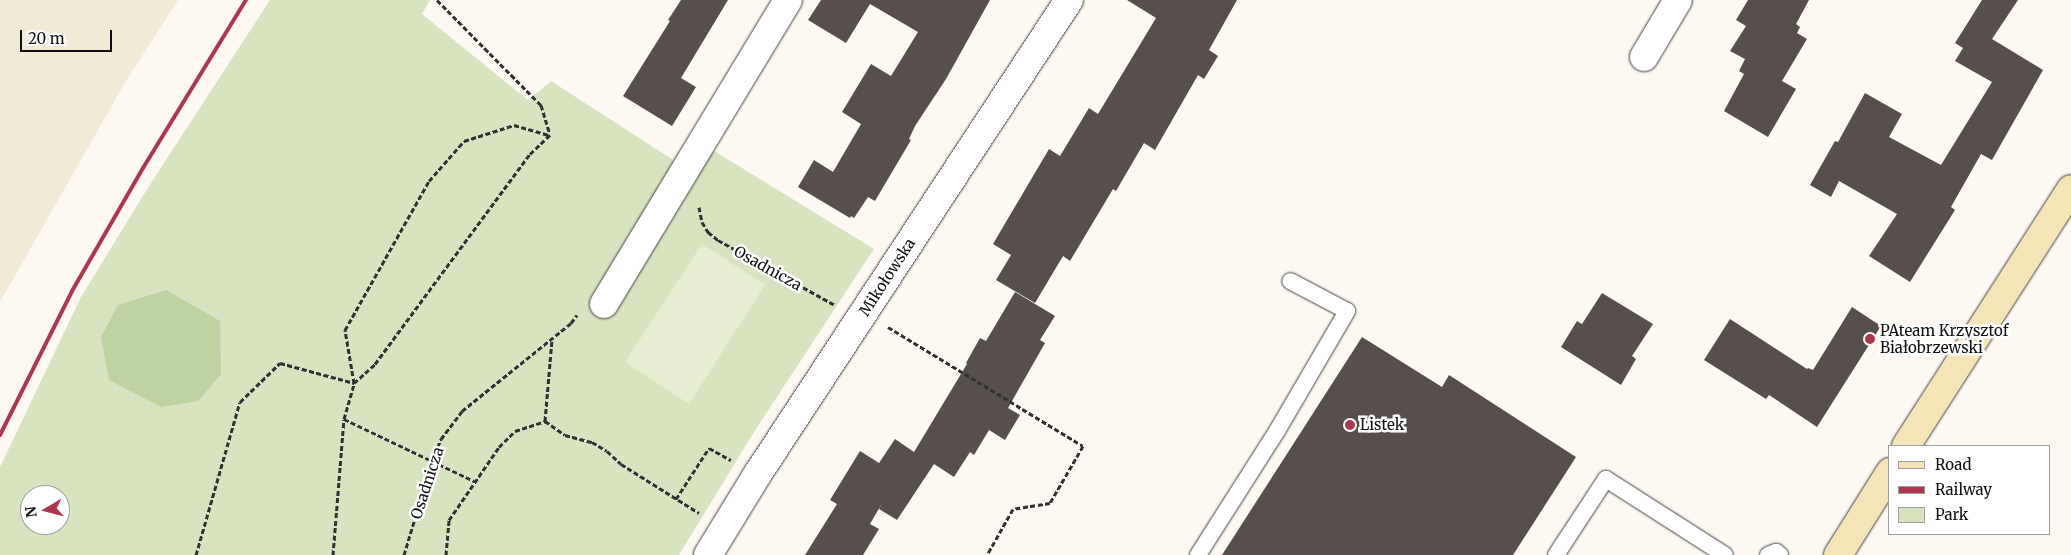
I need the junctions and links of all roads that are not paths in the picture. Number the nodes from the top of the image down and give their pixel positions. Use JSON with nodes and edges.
{"nodes":[{"id":1,"x":788,"y":0,"type":"edge"},
{"id":2,"x":1069,"y":0,"type":"edge"},
{"id":3,"x":1678,"y":0,"type":"edge"},
{"id":4,"x":1644,"y":57,"type":"dead end"},
{"id":5,"x":2071,"y":189,"type":"edge"},
{"id":6,"x":1290,"y":281,"type":"dead end"},
{"id":7,"x":604,"y":304,"type":"dead end"},
{"id":8,"x":1907,"y":445,"type":"edge"},
{"id":9,"x":1888,"y":475,"type":"edge"},
{"id":10,"x":708,"y":555,"type":"edge"},
{"id":11,"x":1198,"y":555,"type":"edge"},
{"id":12,"x":1556,"y":555,"type":"edge"},
{"id":13,"x":1725,"y":555,"type":"edge"},
{"id":14,"x":1768,"y":555,"type":"edge"},
{"id":15,"x":1780,"y":555,"type":"edge"},
{"id":16,"x":1838,"y":555,"type":"edge"}],
"edges":[{"from":1,"to":7,"type":"street"},
{"from":2,"to":10,"type":"street","name":"Mikołowska"},
{"from":3,"to":4,"type":"street"},
{"from":5,"to":8,"type":"main road"},
{"from":6,"to":11,"type":"lane"},
{"from":9,"to":16,"type":"main road"},
{"from":12,"to":13,"type":"lane"},
{"from":14,"to":15,"type":"lane"}]}
